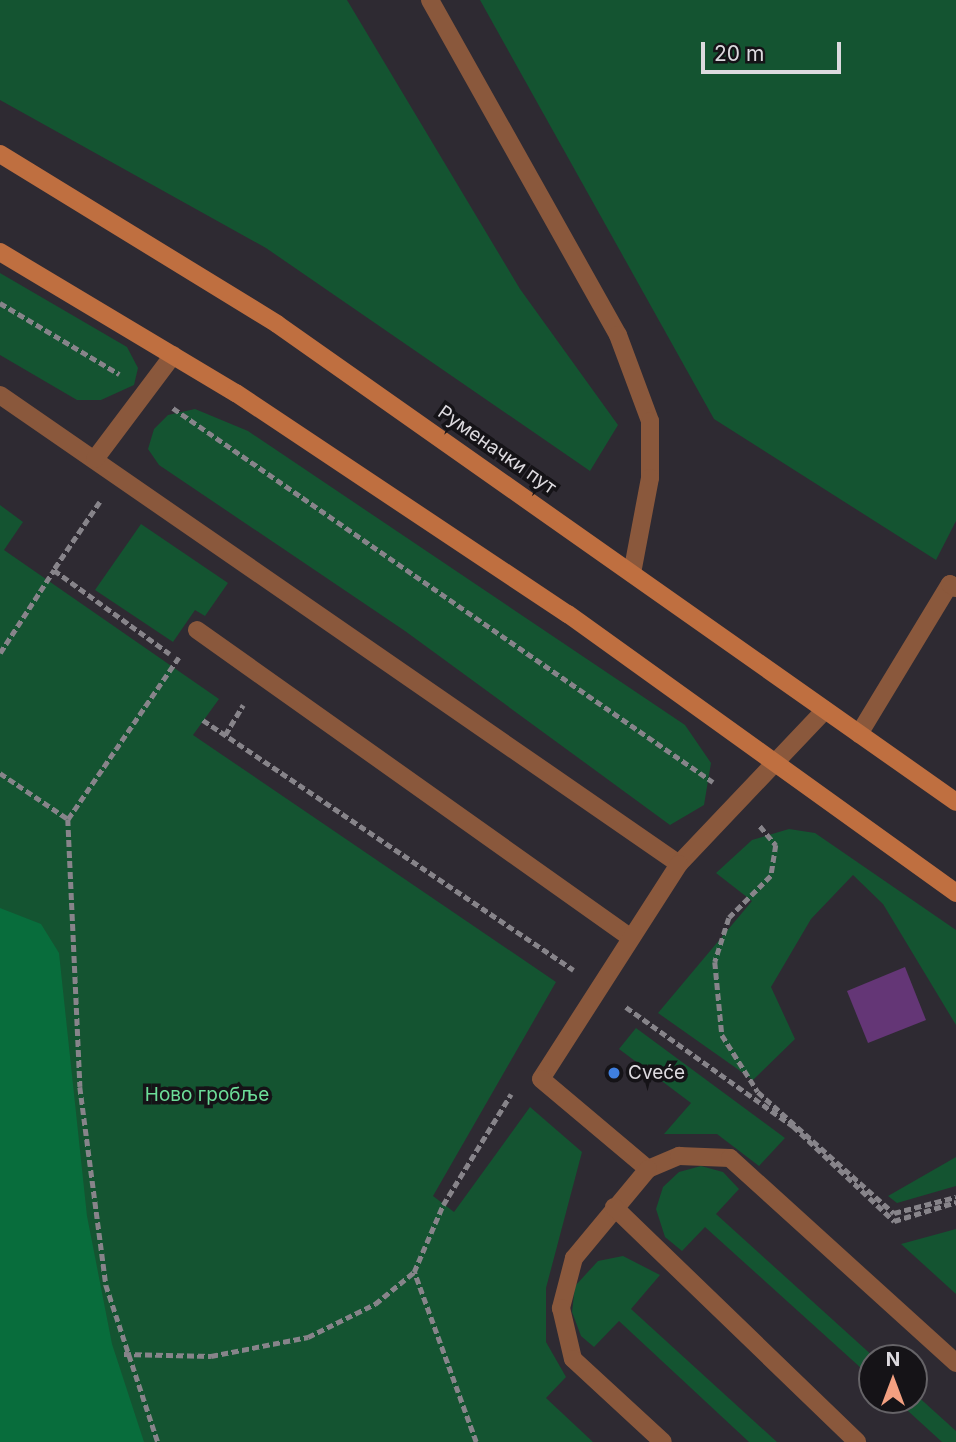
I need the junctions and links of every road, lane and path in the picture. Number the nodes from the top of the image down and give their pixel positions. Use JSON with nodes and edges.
{"nodes":[{"id":1,"x":429,"y":0,"type":"edge"},
{"id":2,"x":0,"y":154,"type":"edge"},
{"id":3,"x":0,"y":252,"type":"edge"},
{"id":4,"x":173,"y":355,"type":"junction"},
{"id":5,"x":0,"y":395,"type":"edge"},
{"id":6,"x":95,"y":459,"type":"junction"},
{"id":7,"x":90,"y":492,"type":"dead end"},
{"id":8,"x":54,"y":570,"type":"junction"},
{"id":9,"x":632,"y":573,"type":"junction"},
{"id":10,"x":956,"y":588,"type":"edge"},
{"id":11,"x":197,"y":630,"type":"dead end"},
{"id":12,"x":0,"y":653,"type":"edge"},
{"id":13,"x":177,"y":659,"type":"junction"},
{"id":14,"x":189,"y":667,"type":"dead end"},
{"id":15,"x":234,"y":699,"type":"dead end"},
{"id":16,"x":825,"y":710,"type":"junction"},
{"id":17,"x":859,"y":734,"type":"junction"},
{"id":18,"x":225,"y":735,"type":"dead end"},
{"id":19,"x":779,"y":763,"type":"junction"},
{"id":20,"x":0,"y":773,"type":"edge"},
{"id":21,"x":956,"y":802,"type":"edge"},
{"id":22,"x":68,"y":819,"type":"junction"},
{"id":23,"x":679,"y":864,"type":"junction"},
{"id":24,"x":956,"y":893,"type":"edge"},
{"id":25,"x":631,"y":938,"type":"junction"},
{"id":26,"x":513,"y":1091,"type":"dead end"},
{"id":27,"x":648,"y":1169,"type":"junction"},
{"id":28,"x":614,"y":1207,"type":"junction"},
{"id":29,"x":414,"y":1272,"type":"junction"},
{"id":30,"x":124,"y":1354,"type":"junction"},
{"id":31,"x":956,"y":1363,"type":"edge"},
{"id":32,"x":158,"y":1442,"type":"edge"},
{"id":33,"x":476,"y":1442,"type":"edge"},
{"id":34,"x":663,"y":1442,"type":"edge"},
{"id":35,"x":857,"y":1442,"type":"edge"}],
"edges":[{"from":1,"to":9,"type":"lane"},
{"from":2,"to":9,"type":"main road","name":"Руменачки пут"},
{"from":3,"to":4,"type":"main road"},
{"from":4,"to":6,"type":"lane"},
{"from":4,"to":19,"type":"main road"},
{"from":5,"to":6,"type":"lane"},
{"from":6,"to":23,"type":"lane"},
{"from":7,"to":8,"type":"path"},
{"from":8,"to":12,"type":"path"},
{"from":8,"to":13,"type":"path"},
{"from":9,"to":16,"type":"main road","name":"Руменачки пут"},
{"from":10,"to":17,"type":"lane"},
{"from":11,"to":25,"type":"lane"},
{"from":13,"to":14,"type":"path"},
{"from":13,"to":22,"type":"path"},
{"from":15,"to":18,"type":"path"},
{"from":16,"to":17,"type":"main road","name":"Руменачки пут"},
{"from":16,"to":19,"type":"lane"},
{"from":17,"to":21,"type":"main road","name":"Руменачки пут"},
{"from":19,"to":23,"type":"lane"},
{"from":19,"to":24,"type":"main road"},
{"from":20,"to":22,"type":"path"},
{"from":22,"to":30,"type":"path"},
{"from":23,"to":25,"type":"lane"},
{"from":25,"to":27,"type":"lane"},
{"from":26,"to":29,"type":"path"},
{"from":27,"to":28,"type":"lane"},
{"from":27,"to":31,"type":"lane"},
{"from":28,"to":34,"type":"lane"},
{"from":28,"to":35,"type":"lane"},
{"from":29,"to":30,"type":"path"},
{"from":29,"to":33,"type":"path"},
{"from":30,"to":32,"type":"path"}]}
